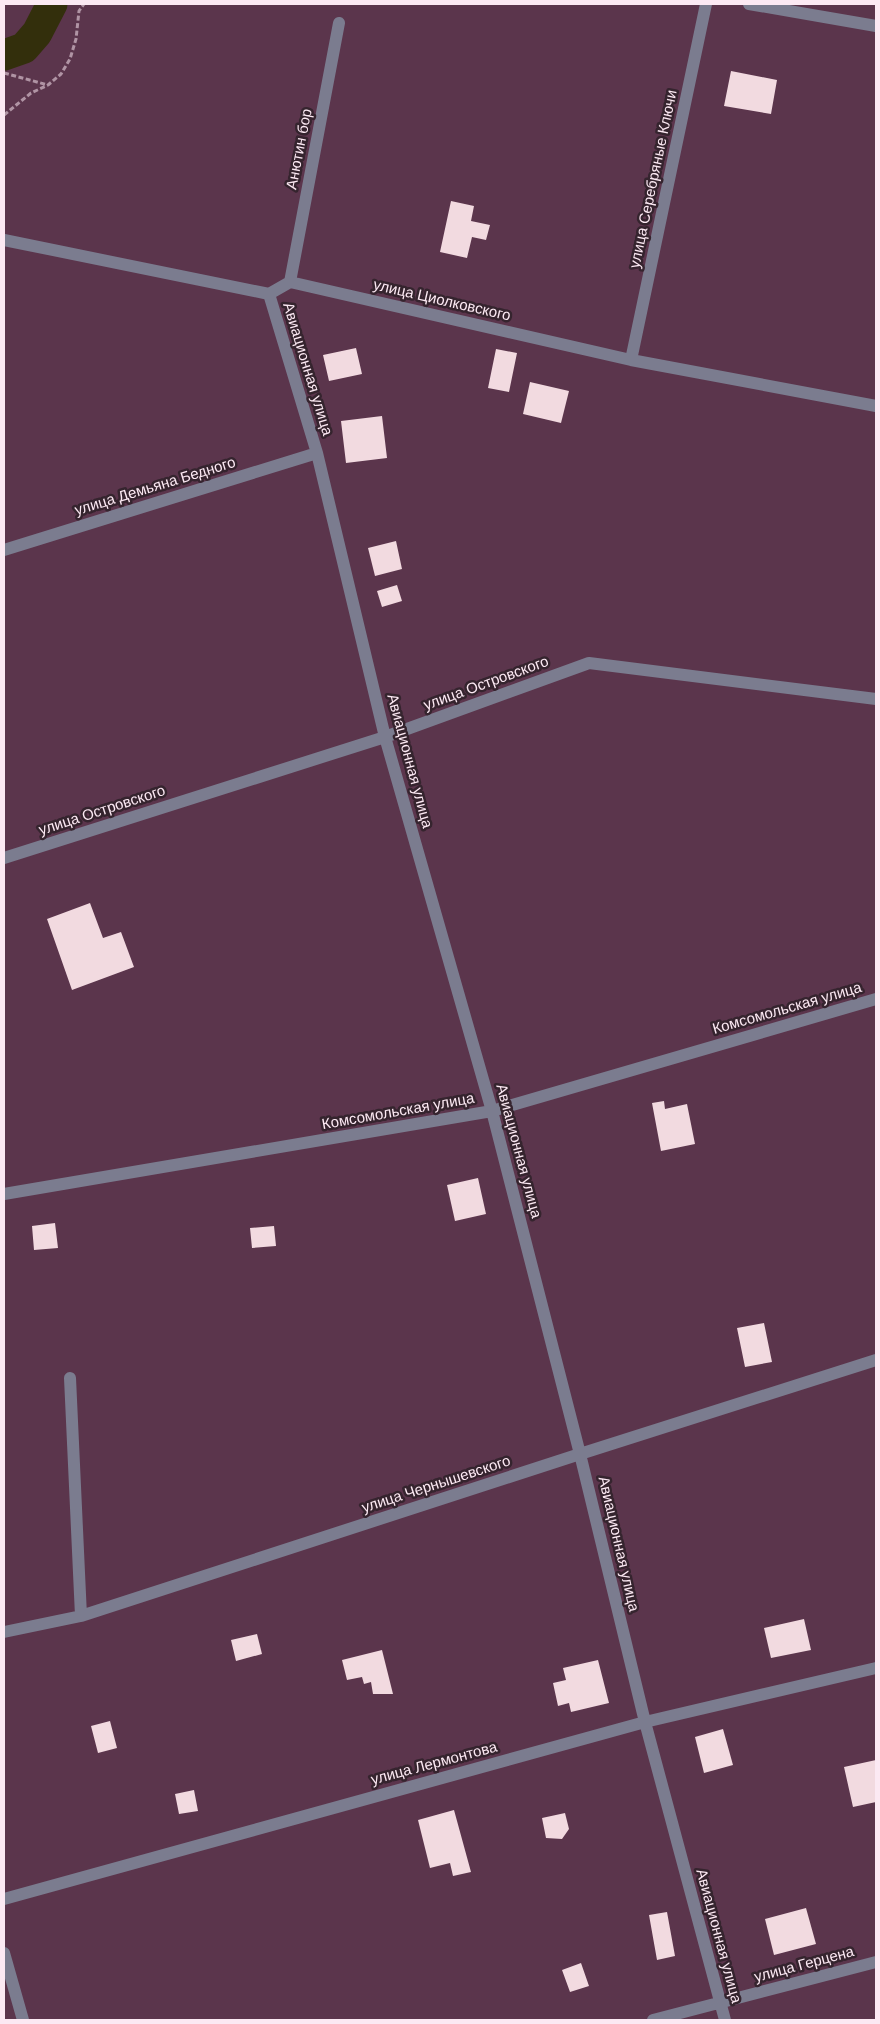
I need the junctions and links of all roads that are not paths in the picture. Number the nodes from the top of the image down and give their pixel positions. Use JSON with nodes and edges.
{"nodes":[{"id":1,"x":706,"y":4,"type":"edge"},
{"id":2,"x":749,"y":4,"type":"edge"},
{"id":3,"x":339,"y":23,"type":"dead end"},
{"id":4,"x":876,"y":26,"type":"edge"},
{"id":5,"x":4,"y":240,"type":"edge"},
{"id":6,"x":290,"y":282,"type":"junction"},
{"id":7,"x":269,"y":294,"type":"junction"},
{"id":8,"x":631,"y":360,"type":"junction"},
{"id":9,"x":876,"y":406,"type":"edge"},
{"id":10,"x":317,"y":453,"type":"junction"},
{"id":11,"x":4,"y":550,"type":"edge"},
{"id":12,"x":876,"y":699,"type":"edge"},
{"id":13,"x":385,"y":737,"type":"junction"},
{"id":14,"x":4,"y":858,"type":"edge"},
{"id":15,"x":876,"y":999,"type":"edge"},
{"id":16,"x":492,"y":1111,"type":"junction"},
{"id":17,"x":4,"y":1194,"type":"edge"},
{"id":18,"x":876,"y":1360,"type":"edge"},
{"id":19,"x":70,"y":1378,"type":"dead end"},
{"id":20,"x":580,"y":1454,"type":"junction"},
{"id":21,"x":82,"y":1616,"type":"junction"},
{"id":22,"x":4,"y":1632,"type":"edge"},
{"id":23,"x":876,"y":1668,"type":"edge"},
{"id":24,"x":645,"y":1722,"type":"junction"},
{"id":25,"x":4,"y":1899,"type":"edge"},
{"id":26,"x":4,"y":1953,"type":"edge"},
{"id":27,"x":876,"y":1962,"type":"edge"},
{"id":28,"x":721,"y":2003,"type":"junction"},
{"id":29,"x":22,"y":2020,"type":"edge"},
{"id":30,"x":653,"y":2020,"type":"edge"},
{"id":31,"x":725,"y":2020,"type":"edge"}],
"edges":[{"from":1,"to":8,"type":"street","name":"улица Серебряные Ключи"},
{"from":2,"to":4,"type":"street"},
{"from":3,"to":6,"type":"street","name":"Анютин бор"},
{"from":5,"to":7,"type":"street"},
{"from":6,"to":7,"type":"street"},
{"from":6,"to":8,"type":"street","name":"улица Циолковского"},
{"from":7,"to":10,"type":"street","name":"Авиационная улица"},
{"from":8,"to":9,"type":"street","name":"улица Циолковского"},
{"from":10,"to":11,"type":"street","name":"улица Демьяна Бедного"},
{"from":10,"to":13,"type":"street","name":"Авиационная улица"},
{"from":12,"to":13,"type":"street","name":"улица Островского"},
{"from":13,"to":14,"type":"street","name":"улица Островского"},
{"from":13,"to":16,"type":"street","name":"Авиационная улица"},
{"from":15,"to":16,"type":"street","name":"Комсомольская улица"},
{"from":16,"to":17,"type":"street","name":"Комсомольская улица"},
{"from":16,"to":20,"type":"street","name":"Авиационная улица"},
{"from":18,"to":20,"type":"street","name":"улица Чернышевского"},
{"from":19,"to":21,"type":"street"},
{"from":20,"to":21,"type":"street","name":"улица Чернышевского"},
{"from":20,"to":24,"type":"street","name":"Авиационная улица"},
{"from":21,"to":22,"type":"street","name":"улица Чернышевского"},
{"from":23,"to":24,"type":"street","name":"улица Лермонтова"},
{"from":24,"to":25,"type":"street","name":"улица Лермонтова"},
{"from":24,"to":28,"type":"street","name":"Авиационная улица"},
{"from":26,"to":29,"type":"street"},
{"from":27,"to":28,"type":"street","name":"улица Герцена"},
{"from":28,"to":30,"type":"street","name":"улица Герцена"},
{"from":28,"to":31,"type":"street","name":"Авиационная улица"}]}
